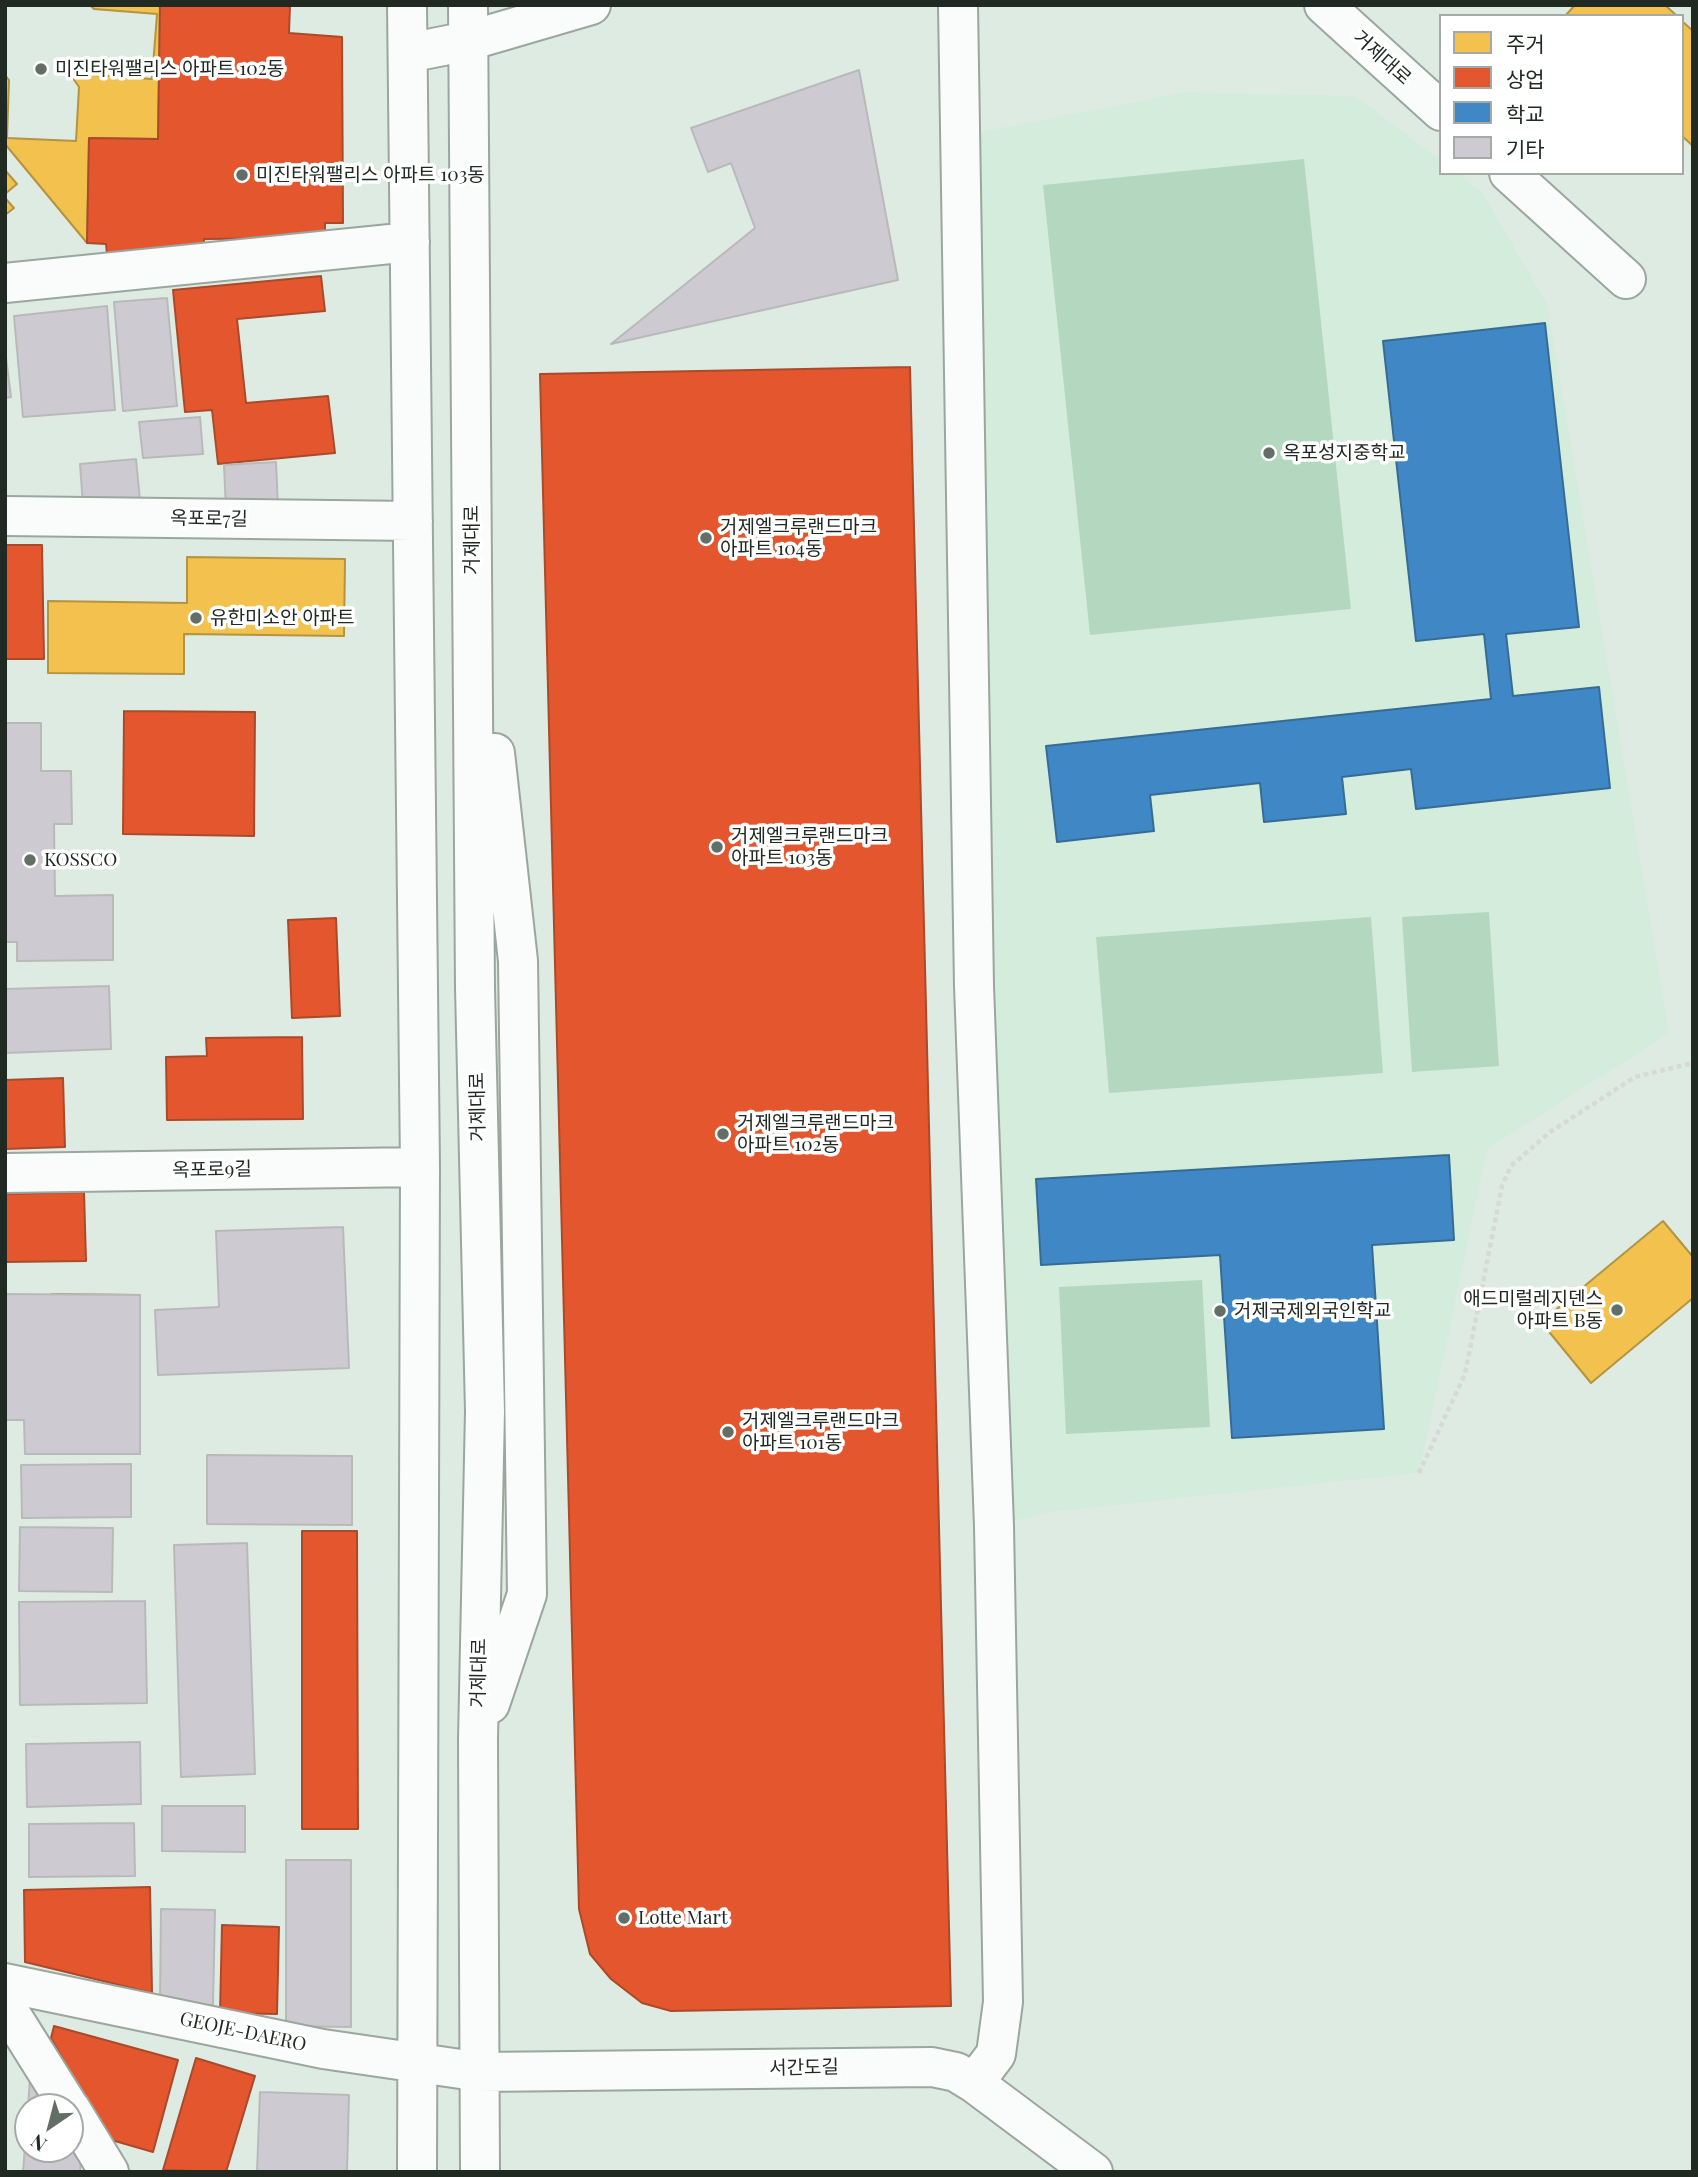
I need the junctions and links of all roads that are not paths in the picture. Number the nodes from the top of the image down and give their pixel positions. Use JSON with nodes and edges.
{"nodes":[{"id":1,"x":407,"y":5,"type":"edge"},
{"id":2,"x":591,"y":5,"type":"edge"},
{"id":3,"x":958,"y":5,"type":"edge"},
{"id":4,"x":1324,"y":5,"type":"edge"},
{"id":5,"x":468,"y":23,"type":"edge"},
{"id":6,"x":408,"y":53,"type":"junction"},
{"id":7,"x":1439,"y":109,"type":"edge"},
{"id":8,"x":1511,"y":175,"type":"edge"},
{"id":9,"x":410,"y":242,"type":"junction"},
{"id":10,"x":1626,"y":279,"type":"dead end"},
{"id":11,"x":5,"y":283,"type":"edge"},
{"id":12,"x":5,"y":516,"type":"edge"},
{"id":13,"x":413,"y":521,"type":"junction"},
{"id":14,"x":420,"y":1167,"type":"junction"},
{"id":15,"x":5,"y":1172,"type":"edge"},
{"id":16,"x":5,"y":1983,"type":"edge"},
{"id":17,"x":5,"y":2004,"type":"edge"},
{"id":18,"x":417,"y":2062,"type":"junction"},
{"id":19,"x":481,"y":2072,"type":"junction"},
{"id":20,"x":974,"y":2083,"type":"junction"},
{"id":21,"x":61,"y":2093,"type":"edge"},
{"id":22,"x":84,"y":2131,"type":"edge"},
{"id":23,"x":109,"y":2172,"type":"edge"},
{"id":24,"x":417,"y":2172,"type":"edge"},
{"id":25,"x":480,"y":2172,"type":"edge"},
{"id":26,"x":1093,"y":2172,"type":"edge"}],
"edges":[{"from":1,"to":6,"type":"street"},
{"from":2,"to":5,"type":"street"},
{"from":3,"to":20,"type":"street"},
{"from":4,"to":7,"type":"street","name":"거제대로"},
{"from":5,"to":6,"type":"street"},
{"from":5,"to":19,"type":"street","name":"거제대로"},
{"from":6,"to":9,"type":"street"},
{"from":8,"to":10,"type":"street"},
{"from":9,"to":11,"type":"street"},
{"from":9,"to":13,"type":"street"},
{"from":12,"to":13,"type":"street","name":"옥포로7길"},
{"from":13,"to":14,"type":"street"},
{"from":14,"to":15,"type":"street","name":"옥포로9길"},
{"from":14,"to":18,"type":"street"},
{"from":16,"to":18,"type":"street","name":"GEOJE-DAERO"},
{"from":17,"to":21,"type":"street"},
{"from":18,"to":19,"type":"street","name":"GEOJE-DAERO"},
{"from":18,"to":24,"type":"street"},
{"from":19,"to":20,"type":"street","name":"서간도길"},
{"from":19,"to":25,"type":"street","name":"거제대로"},
{"from":20,"to":26,"type":"street","name":"서간도길"},
{"from":22,"to":23,"type":"street"}]}
